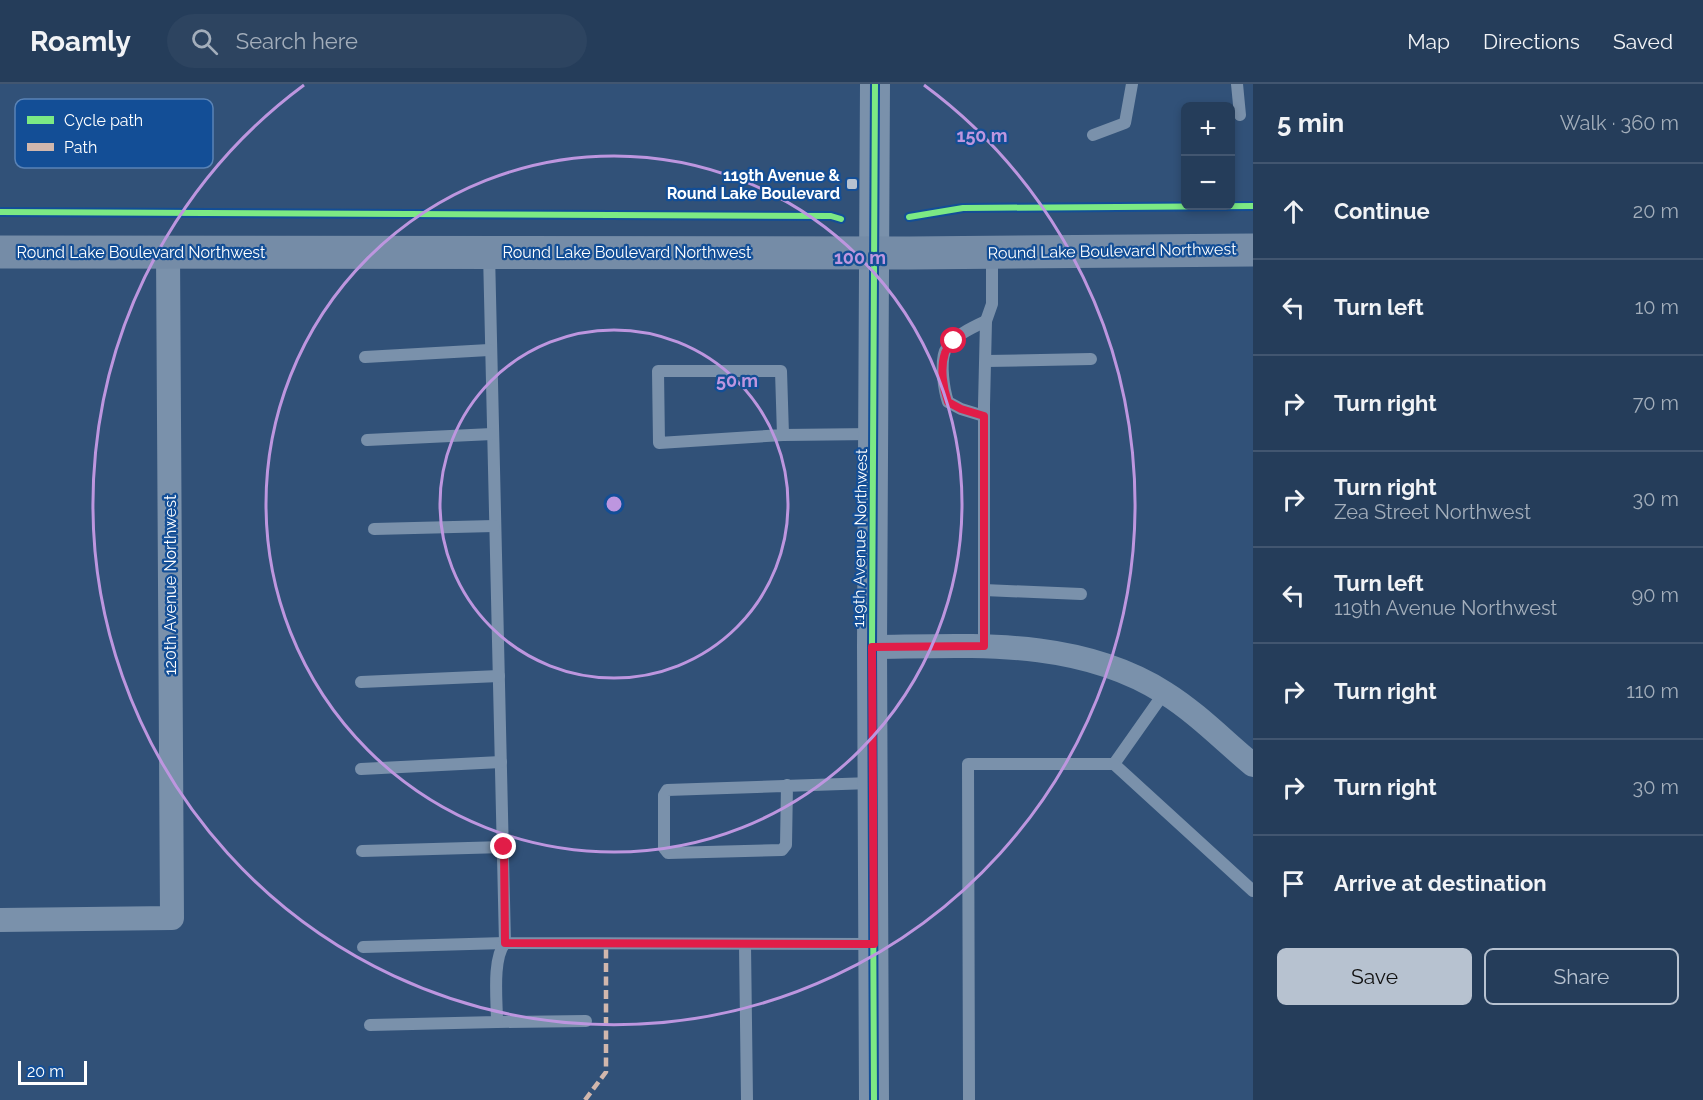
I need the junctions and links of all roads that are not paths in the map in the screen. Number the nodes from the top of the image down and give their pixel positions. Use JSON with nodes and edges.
{"nodes":[{"id":1,"x":875,"y":84,"type":"edge"},
{"id":2,"x":1132,"y":84,"type":"edge"},
{"id":3,"x":1237,"y":84,"type":"edge"},
{"id":4,"x":1240,"y":115,"type":"dead end"},
{"id":5,"x":1093,"y":135,"type":"dead end"},
{"id":6,"x":1253,"y":249,"type":"edge"},
{"id":7,"x":0,"y":252,"type":"edge"},
{"id":8,"x":168,"y":252,"type":"junction"},
{"id":9,"x":489,"y":252,"type":"junction"},
{"id":10,"x":992,"y":252,"type":"junction"},
{"id":11,"x":875,"y":253,"type":"junction"},
{"id":12,"x":986,"y":321,"type":"junction"},
{"id":13,"x":489,"y":350,"type":"junction"},
{"id":14,"x":365,"y":357,"type":"dead end"},
{"id":15,"x":1091,"y":359,"type":"dead end"},
{"id":16,"x":986,"y":362,"type":"junction"},
{"id":17,"x":984,"y":416,"type":"junction"},
{"id":18,"x":492,"y":434,"type":"junction"},
{"id":19,"x":874,"y":434,"type":"junction"},
{"id":20,"x":783,"y":435,"type":"junction"},
{"id":21,"x":368,"y":440,"type":"dead end"},
{"id":22,"x":495,"y":526,"type":"junction"},
{"id":23,"x":374,"y":529,"type":"dead end"},
{"id":24,"x":984,"y":590,"type":"junction"},
{"id":25,"x":1081,"y":594,"type":"dead end"},
{"id":26,"x":984,"y":646,"type":"junction"},
{"id":27,"x":872,"y":647,"type":"junction"},
{"id":28,"x":499,"y":676,"type":"junction"},
{"id":29,"x":361,"y":682,"type":"dead end"},
{"id":30,"x":1164,"y":693,"type":"junction"},
{"id":31,"x":501,"y":762,"type":"junction"},
{"id":32,"x":1114,"y":764,"type":"junction"},
{"id":33,"x":1253,"y":765,"type":"edge"},
{"id":34,"x":361,"y":769,"type":"dead end"},
{"id":35,"x":873,"y":783,"type":"junction"},
{"id":36,"x":787,"y":784,"type":"junction"},
{"id":37,"x":504,"y":847,"type":"junction"},
{"id":38,"x":362,"y":851,"type":"dead end"},
{"id":39,"x":1253,"y":891,"type":"edge"},
{"id":40,"x":0,"y":920,"type":"edge"},
{"id":41,"x":505,"y":943,"type":"junction"},
{"id":42,"x":874,"y":944,"type":"junction"},
{"id":43,"x":745,"y":945,"type":"junction"},
{"id":44,"x":363,"y":946,"type":"dead end"},
{"id":45,"x":586,"y":1021,"type":"dead end"},
{"id":46,"x":497,"y":1022,"type":"junction"},
{"id":47,"x":370,"y":1025,"type":"dead end"},
{"id":48,"x":747,"y":1100,"type":"edge"},
{"id":49,"x":874,"y":1100,"type":"edge"},
{"id":50,"x":969,"y":1100,"type":"edge"}],
"edges":[{"from":1,"to":11,"type":"street","name":"119th Avenue Northwest"},
{"from":2,"to":5,"type":"lane"},
{"from":3,"to":4,"type":"lane"},
{"from":6,"to":10,"type":"main road","name":"Round Lake Boulevard Northwest"},
{"from":7,"to":8,"type":"main road","name":"Round Lake Boulevard Northwest"},
{"from":8,"to":9,"type":"main road","name":"Round Lake Boulevard Northwest"},
{"from":8,"to":40,"type":"street","name":"120th Avenue Northwest"},
{"from":9,"to":11,"type":"main road","name":"Round Lake Boulevard Northwest"},
{"from":9,"to":13,"type":"lane"},
{"from":10,"to":11,"type":"main road","name":"Round Lake Boulevard Northwest"},
{"from":10,"to":12,"type":"lane"},
{"from":11,"to":19,"type":"street","name":"119th Avenue Northwest"},
{"from":12,"to":16,"type":"lane"},
{"from":12,"to":17,"type":"lane"},
{"from":13,"to":14,"type":"lane"},
{"from":13,"to":18,"type":"lane"},
{"from":15,"to":16,"type":"lane"},
{"from":16,"to":17,"type":"lane"},
{"from":17,"to":24,"type":"lane"},
{"from":18,"to":21,"type":"lane"},
{"from":18,"to":22,"type":"lane"},
{"from":19,"to":20,"type":"lane"},
{"from":19,"to":27,"type":"street","name":"119th Avenue Northwest"},
{"from":20,"to":20,"type":"lane"},
{"from":22,"to":23,"type":"lane"},
{"from":22,"to":28,"type":"lane"},
{"from":24,"to":25,"type":"lane"},
{"from":24,"to":26,"type":"lane"},
{"from":26,"to":27,"type":"street"},
{"from":26,"to":30,"type":"street"},
{"from":27,"to":35,"type":"street","name":"119th Avenue Northwest"},
{"from":28,"to":29,"type":"lane"},
{"from":28,"to":31,"type":"lane"},
{"from":30,"to":32,"type":"lane"},
{"from":30,"to":33,"type":"street"},
{"from":31,"to":34,"type":"lane"},
{"from":31,"to":37,"type":"lane"},
{"from":32,"to":39,"type":"lane"},
{"from":32,"to":50,"type":"lane"},
{"from":35,"to":36,"type":"lane"},
{"from":35,"to":42,"type":"street","name":"119th Avenue Northwest"},
{"from":36,"to":36,"type":"lane"},
{"from":37,"to":38,"type":"lane"},
{"from":37,"to":41,"type":"lane"},
{"from":41,"to":43,"type":"lane"},
{"from":41,"to":44,"type":"lane"},
{"from":41,"to":46,"type":"lane"},
{"from":42,"to":43,"type":"lane"},
{"from":42,"to":49,"type":"street","name":"119th Avenue Northwest"},
{"from":43,"to":48,"type":"lane"},
{"from":45,"to":46,"type":"lane"},
{"from":46,"to":47,"type":"lane"}]}
